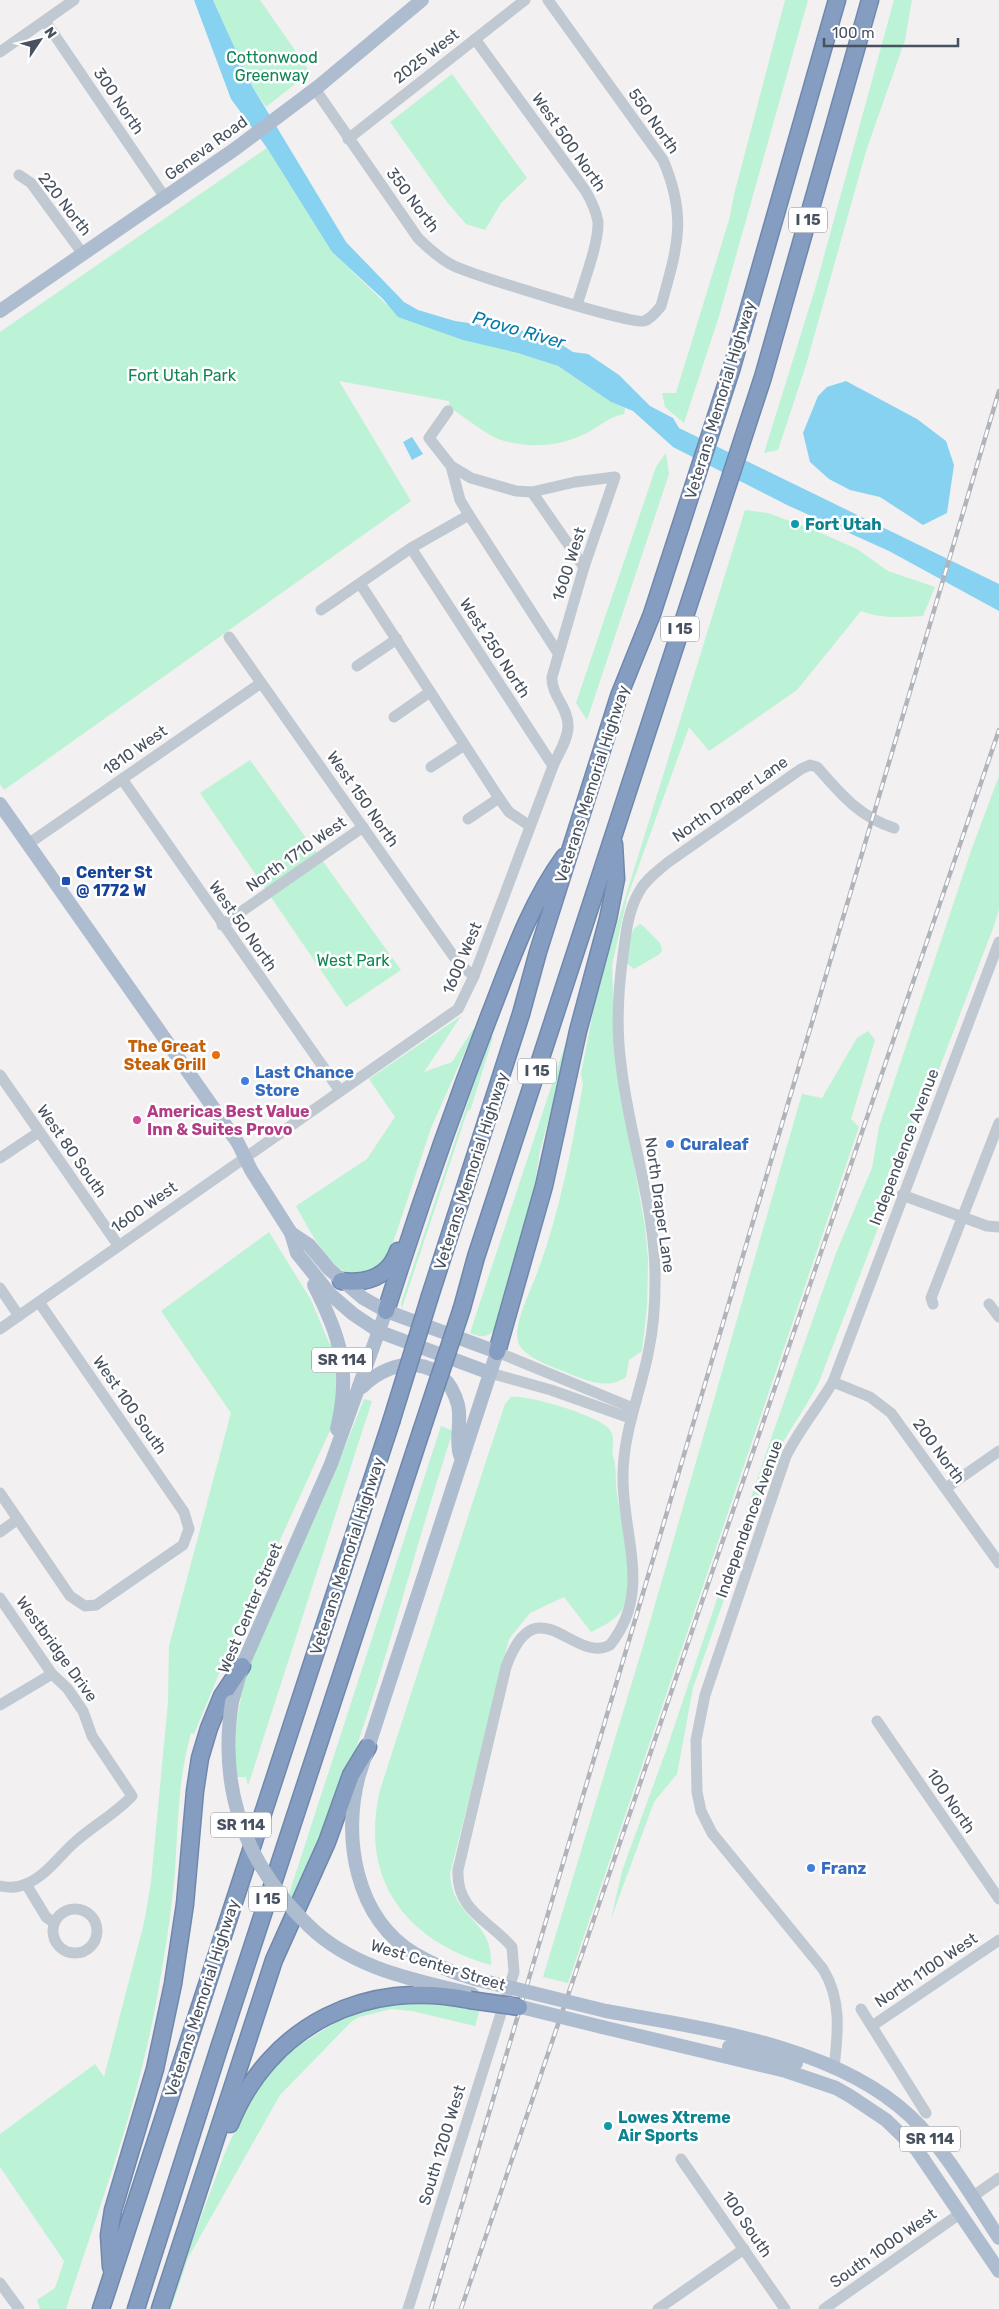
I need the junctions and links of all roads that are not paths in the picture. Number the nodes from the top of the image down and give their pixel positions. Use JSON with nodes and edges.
{"nodes":[{"id":1,"x":74,"y":0,"type":"edge"},
{"id":2,"x":422,"y":0,"type":"edge"},
{"id":3,"x":525,"y":0,"type":"edge"},
{"id":4,"x":548,"y":0,"type":"edge"},
{"id":5,"x":836,"y":0,"type":"edge"},
{"id":6,"x":870,"y":0,"type":"edge"},
{"id":7,"x":45,"y":21,"type":"junction"},
{"id":8,"x":475,"y":39,"type":"junction"},
{"id":9,"x":0,"y":52,"type":"edge"},
{"id":10,"x":315,"y":89,"type":"junction"},
{"id":11,"x":348,"y":139,"type":"junction"},
{"id":12,"x":19,"y":175,"type":"dead end"},
{"id":13,"x":166,"y":199,"type":"junction"},
{"id":14,"x":82,"y":254,"type":"junction"},
{"id":15,"x":577,"y":306,"type":"junction"},
{"id":16,"x":0,"y":311,"type":"edge"},
{"id":17,"x":448,"y":411,"type":"dead end"},
{"id":18,"x":451,"y":466,"type":"junction"},
{"id":19,"x":532,"y":492,"type":"junction"},
{"id":20,"x":469,"y":515,"type":"junction"},
{"id":21,"x":411,"y":548,"type":"junction"},
{"id":22,"x":584,"y":567,"type":"junction"},
{"id":23,"x":361,"y":585,"type":"junction"},
{"id":24,"x":322,"y":610,"type":"dead end"},
{"id":25,"x":229,"y":637,"type":"dead end"},
{"id":26,"x":396,"y":639,"type":"junction"},
{"id":27,"x":558,"y":653,"type":"junction"},
{"id":28,"x":356,"y":666,"type":"dead end"},
{"id":29,"x":261,"y":683,"type":"junction"},
{"id":30,"x":430,"y":692,"type":"junction"},
{"id":31,"x":394,"y":717,"type":"dead end"},
{"id":32,"x":463,"y":746,"type":"junction"},
{"id":33,"x":553,"y":766,"type":"junction"},
{"id":34,"x":431,"y":767,"type":"dead end"},
{"id":35,"x":122,"y":779,"type":"junction"},
{"id":36,"x":499,"y":798,"type":"junction"},
{"id":37,"x":0,"y":804,"type":"edge"},
{"id":38,"x":468,"y":819,"type":"dead end"},
{"id":39,"x":530,"y":826,"type":"junction"},
{"id":40,"x":363,"y":827,"type":"junction"},
{"id":41,"x":894,"y":828,"type":"dead end"},
{"id":42,"x":613,"y":834,"type":"junction"},
{"id":43,"x":28,"y":844,"type":"junction"},
{"id":44,"x":572,"y":845,"type":"junction"},
{"id":45,"x":222,"y":925,"type":"junction"},
{"id":46,"x":999,"y":942,"type":"edge"},
{"id":47,"x":474,"y":976,"type":"junction"},
{"id":48,"x":0,"y":1076,"type":"edge"},
{"id":49,"x":340,"y":1091,"type":"junction"},
{"id":50,"x":999,"y":1123,"type":"edge"},
{"id":51,"x":39,"y":1132,"type":"junction"},
{"id":52,"x":244,"y":1157,"type":"junction"},
{"id":53,"x":0,"y":1158,"type":"edge"},
{"id":54,"x":902,"y":1195,"type":"junction"},
{"id":55,"x":962,"y":1216,"type":"junction"},
{"id":56,"x":999,"y":1227,"type":"edge"},
{"id":57,"x":291,"y":1233,"type":"junction"},
{"id":58,"x":411,"y":1233,"type":"junction"},
{"id":59,"x":118,"y":1245,"type":"junction"},
{"id":60,"x":304,"y":1264,"type":"junction"},
{"id":61,"x":341,"y":1281,"type":"junction"},
{"id":62,"x":0,"y":1288,"type":"edge"},
{"id":63,"x":39,"y":1302,"type":"junction"},
{"id":64,"x":933,"y":1304,"type":"dead end"},
{"id":65,"x":989,"y":1304,"type":"dead end"},
{"id":66,"x":386,"y":1311,"type":"junction"},
{"id":67,"x":19,"y":1316,"type":"junction"},
{"id":68,"x":999,"y":1317,"type":"edge"},
{"id":69,"x":0,"y":1329,"type":"edge"},
{"id":70,"x":380,"y":1332,"type":"junction"},
{"id":71,"x":498,"y":1352,"type":"junction"},
{"id":72,"x":490,"y":1373,"type":"junction"},
{"id":73,"x":833,"y":1382,"type":"junction"},
{"id":74,"x":359,"y":1391,"type":"junction"},
{"id":75,"x":631,"y":1413,"type":"junction"},
{"id":76,"x":999,"y":1451,"type":"edge"},
{"id":77,"x":461,"y":1460,"type":"junction"},
{"id":78,"x":331,"y":1464,"type":"junction"},
{"id":79,"x":946,"y":1488,"type":"junction"},
{"id":80,"x":0,"y":1493,"type":"edge"},
{"id":81,"x":18,"y":1518,"type":"junction"},
{"id":82,"x":0,"y":1532,"type":"edge"},
{"id":83,"x":999,"y":1563,"type":"edge"},
{"id":84,"x":0,"y":1598,"type":"edge"},
{"id":85,"x":242,"y":1666,"type":"junction"},
{"id":86,"x":52,"y":1674,"type":"junction"},
{"id":87,"x":0,"y":1705,"type":"edge"},
{"id":88,"x":877,"y":1721,"type":"dead end"},
{"id":89,"x":368,"y":1747,"type":"junction"},
{"id":90,"x":477,"y":1789,"type":"joint"},
{"id":91,"x":26,"y":1884,"type":"junction"},
{"id":92,"x":0,"y":1886,"type":"edge"},
{"id":93,"x":999,"y":1899,"type":"edge"},
{"id":94,"x":53,"y":1922,"type":"dead end"},
{"id":95,"x":999,"y":1940,"type":"edge"},
{"id":96,"x":471,"y":1997,"type":"junction"},
{"id":97,"x":518,"y":2007,"type":"joint"},
{"id":98,"x":861,"y":2009,"type":"dead end"},
{"id":99,"x":872,"y":2026,"type":"junction"},
{"id":100,"x":617,"y":2030,"type":"junction"},
{"id":101,"x":834,"y":2068,"type":"junction"},
{"id":102,"x":926,"y":2114,"type":"dead end"},
{"id":103,"x":912,"y":2145,"type":"junction"},
{"id":104,"x":681,"y":2159,"type":"dead end"},
{"id":105,"x":999,"y":2178,"type":"edge"},
{"id":106,"x":972,"y":2197,"type":"junction"},
{"id":107,"x":196,"y":2202,"type":"junction"},
{"id":108,"x":961,"y":2213,"type":"junction"},
{"id":109,"x":999,"y":2238,"type":"edge"},
{"id":110,"x":744,"y":2249,"type":"junction"},
{"id":111,"x":999,"y":2271,"type":"edge"},
{"id":112,"x":111,"y":2277,"type":"junction"},
{"id":113,"x":0,"y":2283,"type":"edge"},
{"id":114,"x":19,"y":2309,"type":"edge"},
{"id":115,"x":101,"y":2309,"type":"edge"},
{"id":116,"x":136,"y":2309,"type":"edge"},
{"id":117,"x":160,"y":2309,"type":"edge"},
{"id":118,"x":408,"y":2309,"type":"edge"},
{"id":119,"x":658,"y":2309,"type":"edge"},
{"id":120,"x":785,"y":2309,"type":"edge"},
{"id":121,"x":824,"y":2309,"type":"edge"}],
"edges":[{"from":1,"to":7,"type":"street"},
{"from":2,"to":10,"type":"main road","name":"Geneva Road"},
{"from":3,"to":8,"type":"street","name":"2025 West"},
{"from":4,"to":15,"type":"street","name":"550 North"},
{"from":5,"to":44,"type":"highway","name":"Veterans Memorial Highway","number":"I 15"},
{"from":6,"to":42,"type":"highway","name":"Veterans Memorial Highway","number":"I 15"},
{"from":7,"to":9,"type":"street"},
{"from":7,"to":13,"type":"street","name":"300 North"},
{"from":8,"to":11,"type":"street","name":"2025 West"},
{"from":8,"to":15,"type":"street","name":"West 500 North"},
{"from":10,"to":11,"type":"street","name":"350 North"},
{"from":10,"to":13,"type":"main road","name":"Geneva Road"},
{"from":11,"to":15,"type":"street","name":"350 North"},
{"from":12,"to":14,"type":"street","name":"220 North"},
{"from":13,"to":14,"type":"main road","name":"Geneva Road"},
{"from":14,"to":16,"type":"main road","name":"Geneva Road"},
{"from":17,"to":18,"type":"street"},
{"from":18,"to":19,"type":"street"},
{"from":18,"to":20,"type":"street"},
{"from":19,"to":22,"type":"street"},
{"from":19,"to":22,"type":"street","name":"1600 West"},
{"from":20,"to":21,"type":"street"},
{"from":20,"to":27,"type":"street"},
{"from":21,"to":23,"type":"street"},
{"from":21,"to":33,"type":"street","name":"West 250 North"},
{"from":22,"to":27,"type":"street","name":"1600 West"},
{"from":23,"to":24,"type":"street"},
{"from":23,"to":26,"type":"street"},
{"from":25,"to":29,"type":"street","name":"West 150 North"},
{"from":26,"to":28,"type":"street"},
{"from":26,"to":30,"type":"street"},
{"from":27,"to":33,"type":"street","name":"1600 West"},
{"from":29,"to":35,"type":"street","name":"1810 West"},
{"from":29,"to":40,"type":"street","name":"West 150 North"},
{"from":30,"to":31,"type":"street"},
{"from":30,"to":32,"type":"street"},
{"from":32,"to":34,"type":"street"},
{"from":32,"to":36,"type":"street"},
{"from":33,"to":39,"type":"street","name":"1600 West"},
{"from":35,"to":43,"type":"street","name":"1810 West"},
{"from":35,"to":45,"type":"street","name":"West 50 North"},
{"from":36,"to":38,"type":"street"},
{"from":36,"to":39,"type":"street"},
{"from":37,"to":43,"type":"main road","number":"SR 114"},
{"from":39,"to":47,"type":"street","name":"1600 West"},
{"from":40,"to":45,"type":"street","name":"North 1710 West"},
{"from":40,"to":47,"type":"street","name":"West 150 North"},
{"from":41,"to":75,"type":"street","name":"North Draper Lane"},
{"from":42,"to":71,"type":"highway"},
{"from":42,"to":116,"type":"highway","name":"Veterans Memorial Highway","number":"I 15","bridge":true},
{"from":43,"to":52,"type":"main road","number":"SR 114"},
{"from":44,"to":58,"type":"highway"},
{"from":44,"to":112,"type":"highway","name":"Veterans Memorial Highway","number":"I 15","bridge":true},
{"from":45,"to":49,"type":"street","name":"West 50 North"},
{"from":46,"to":54,"type":"street","name":"Independence Avenue"},
{"from":47,"to":49,"type":"street","name":"1600 West"},
{"from":48,"to":51,"type":"street","name":"West 80 South"},
{"from":49,"to":52,"type":"street","name":"1600 West"},
{"from":50,"to":55,"type":"street"},
{"from":51,"to":53,"type":"street"},
{"from":51,"to":59,"type":"street","name":"West 80 South"},
{"from":52,"to":57,"type":"main road","number":"SR 114"},
{"from":52,"to":59,"type":"street","name":"1600 West"},
{"from":54,"to":55,"type":"street"},
{"from":54,"to":73,"type":"street","name":"Independence Avenue"},
{"from":55,"to":56,"type":"street"},
{"from":55,"to":64,"type":"street"},
{"from":57,"to":60,"type":"main road","number":"SR 114"},
{"from":57,"to":61,"type":"main road","number":"SR 114"},
{"from":58,"to":61,"type":"highway"},
{"from":58,"to":66,"type":"highway"},
{"from":59,"to":63,"type":"street","name":"1600 West"},
{"from":60,"to":70,"type":"main road"},
{"from":60,"to":78,"type":"main road","number":"SR 114"},
{"from":61,"to":66,"type":"main road","number":"SR 114"},
{"from":62,"to":67,"type":"street"},
{"from":63,"to":67,"type":"street","name":"1600 West"},
{"from":63,"to":81,"type":"street","name":"West 100 South"},
{"from":65,"to":68,"type":"street"},
{"from":66,"to":70,"type":"main road","name":"West Center Street"},
{"from":66,"to":71,"type":"main road","number":"SR 114"},
{"from":67,"to":69,"type":"street","name":"1600 West"},
{"from":70,"to":72,"type":"main road"},
{"from":70,"to":74,"type":"main road","name":"West Center Street"},
{"from":71,"to":72,"type":"main road","name":"West Center Street","number":"SR 114"},
{"from":71,"to":75,"type":"street"},
{"from":72,"to":75,"type":"street"},
{"from":72,"to":77,"type":"main road","name":"West Center Street","number":"SR 114"},
{"from":73,"to":79,"type":"street","name":"200 North"},
{"from":73,"to":101,"type":"street","name":"Independence Avenue"},
{"from":74,"to":77,"type":"main road"},
{"from":74,"to":78,"type":"main road","name":"West Center Street"},
{"from":75,"to":90,"type":"street","name":"North Draper Lane"},
{"from":76,"to":79,"type":"street"},
{"from":77,"to":89,"type":"main road","name":"West Center Street","number":"SR 114"},
{"from":78,"to":85,"type":"main road","name":"West Center Street","number":"SR 114"},
{"from":79,"to":83,"type":"street","name":"200 North"},
{"from":80,"to":81,"type":"street"},
{"from":81,"to":82,"type":"street"},
{"from":84,"to":86,"type":"street","name":"Westbridge Drive"},
{"from":85,"to":96,"type":"main road","name":"West Center Street","number":"SR 114","bridge":true},
{"from":85,"to":112,"type":"highway"},
{"from":86,"to":87,"type":"street"},
{"from":86,"to":91,"type":"street","name":"Westbridge Drive"},
{"from":88,"to":93,"type":"street","name":"100 North"},
{"from":89,"to":101,"type":"main road","name":"West Center Street","number":"SR 114","bridge":true},
{"from":89,"to":107,"type":"highway"},
{"from":90,"to":118,"type":"street","name":"South 1200 West"},
{"from":91,"to":92,"type":"street"},
{"from":91,"to":94,"type":"street"},
{"from":95,"to":99,"type":"street","name":"North 1100 West"},
{"from":96,"to":97,"type":"highway","bridge":true},
{"from":96,"to":107,"type":"highway"},
{"from":97,"to":100,"type":"main road","name":"West Center Street","number":"SR 114","bridge":true},
{"from":98,"to":99,"type":"street"},
{"from":99,"to":102,"type":"street"},
{"from":100,"to":101,"type":"main road"},
{"from":100,"to":103,"type":"main road","name":"West Center Street","number":"SR 114"},
{"from":101,"to":103,"type":"main road"},
{"from":101,"to":106,"type":"main road","name":"West Center Street","number":"SR 114"},
{"from":103,"to":108,"type":"main road","name":"West Center Street","number":"SR 114"},
{"from":104,"to":110,"type":"street","name":"100 South"},
{"from":105,"to":106,"type":"street"},
{"from":106,"to":109,"type":"main road","name":"West Center Street","number":"SR 114"},
{"from":107,"to":117,"type":"highway"},
{"from":108,"to":111,"type":"main road","name":"West Center Street","number":"SR 114"},
{"from":108,"to":121,"type":"street","name":"South 1000 West"},
{"from":110,"to":119,"type":"street"},
{"from":110,"to":120,"type":"street","name":"100 South"},
{"from":112,"to":115,"type":"highway","name":"Veterans Memorial Highway","number":"I 15"},
{"from":113,"to":114,"type":"street"}]}
